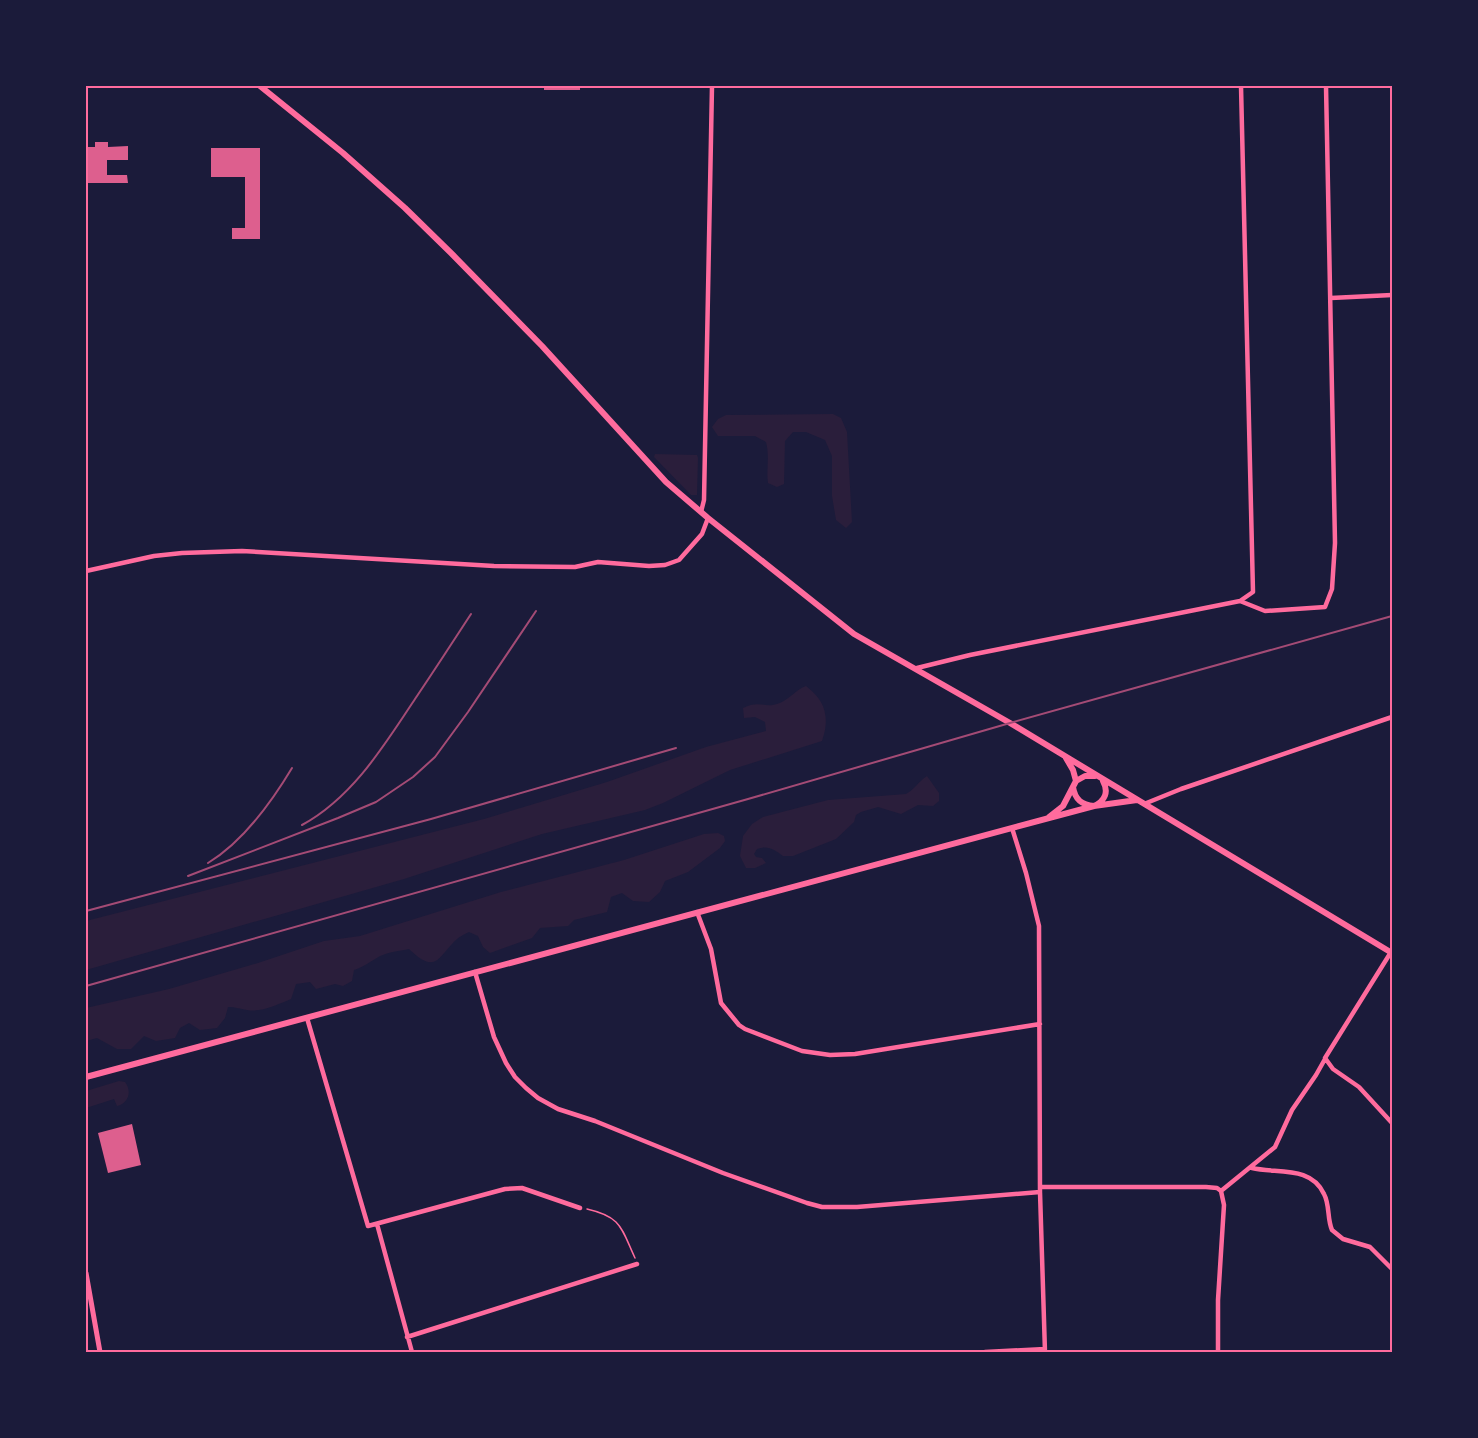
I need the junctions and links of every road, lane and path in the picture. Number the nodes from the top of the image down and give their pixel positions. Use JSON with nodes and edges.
{"nodes":[{"id":1,"x":260,"y":86,"type":"edge"},
{"id":2,"x":712,"y":86,"type":"edge"},
{"id":3,"x":1241,"y":86,"type":"edge"},
{"id":4,"x":1326,"y":86,"type":"edge"},
{"id":5,"x":1392,"y":295,"type":"edge"},
{"id":6,"x":1331,"y":298,"type":"junction"},
{"id":7,"x":701,"y":512,"type":"junction"},
{"id":8,"x":708,"y":518,"type":"junction"},
{"id":9,"x":86,"y":571,"type":"edge"},
{"id":10,"x":1240,"y":601,"type":"junction"},
{"id":11,"x":917,"y":669,"type":"junction"},
{"id":12,"x":1392,"y":717,"type":"edge"},
{"id":13,"x":1066,"y":758,"type":"junction"},
{"id":14,"x":1100,"y":778,"type":"junction"},
{"id":15,"x":1075,"y":784,"type":"junction"},
{"id":16,"x":1137,"y":800,"type":"junction"},
{"id":17,"x":1144,"y":804,"type":"junction"},
{"id":18,"x":1094,"y":806,"type":"junction"},
{"id":19,"x":1043,"y":821,"type":"junction"},
{"id":20,"x":1012,"y":828,"type":"junction"},
{"id":21,"x":697,"y":912,"type":"junction"},
{"id":22,"x":1392,"y":952,"type":"edge"},
{"id":23,"x":475,"y":972,"type":"junction"},
{"id":24,"x":307,"y":1018,"type":"junction"},
{"id":25,"x":1040,"y":1024,"type":"junction"},
{"id":26,"x":1325,"y":1058,"type":"junction"},
{"id":27,"x":86,"y":1077,"type":"edge"},
{"id":28,"x":1392,"y":1123,"type":"edge"},
{"id":29,"x":1252,"y":1168,"type":"junction"},
{"id":30,"x":1040,"y":1190,"type":"junction"},
{"id":31,"x":1221,"y":1191,"type":"junction"},
{"id":32,"x":580,"y":1208,"type":"joint"},
{"id":33,"x":377,"y":1224,"type":"junction"},
{"id":34,"x":637,"y":1264,"type":"joint"},
{"id":35,"x":1392,"y":1269,"type":"edge"},
{"id":36,"x":86,"y":1273,"type":"edge"},
{"id":37,"x":408,"y":1337,"type":"junction"},
{"id":38,"x":1045,"y":1351,"type":"edge"},
{"id":39,"x":100,"y":1353,"type":"edge"},
{"id":40,"x":412,"y":1353,"type":"edge"},
{"id":41,"x":985,"y":1353,"type":"edge"},
{"id":42,"x":1218,"y":1353,"type":"edge"}],
"edges":[{"from":1,"to":7,"type":"main road"},
{"from":2,"to":7,"type":"street"},
{"from":3,"to":10,"type":"street"},
{"from":4,"to":6,"type":"street"},
{"from":5,"to":6,"type":"street"},
{"from":6,"to":10,"type":"street"},
{"from":7,"to":8,"type":"main road"},
{"from":8,"to":9,"type":"street"},
{"from":8,"to":11,"type":"main road"},
{"from":10,"to":11,"type":"street"},
{"from":11,"to":13,"type":"main road"},
{"from":12,"to":17,"type":"street"},
{"from":13,"to":14,"type":"main road"},
{"from":13,"to":15,"type":"main road"},
{"from":14,"to":15,"type":"main road"},
{"from":14,"to":16,"type":"main road"},
{"from":14,"to":18,"type":"main road"},
{"from":15,"to":18,"type":"main road"},
{"from":15,"to":19,"type":"main road"},
{"from":16,"to":17,"type":"main road"},
{"from":16,"to":18,"type":"main road"},
{"from":17,"to":22,"type":"main road"},
{"from":18,"to":19,"type":"main road"},
{"from":19,"to":20,"type":"main road"},
{"from":20,"to":21,"type":"main road"},
{"from":20,"to":25,"type":"street"},
{"from":21,"to":23,"type":"main road"},
{"from":21,"to":25,"type":"street"},
{"from":22,"to":26,"type":"street"},
{"from":23,"to":24,"type":"main road"},
{"from":23,"to":30,"type":"street"},
{"from":24,"to":27,"type":"main road"},
{"from":24,"to":33,"type":"street"},
{"from":25,"to":30,"type":"street"},
{"from":26,"to":28,"type":"street"},
{"from":26,"to":29,"type":"street"},
{"from":29,"to":31,"type":"street"},
{"from":29,"to":35,"type":"street"},
{"from":30,"to":31,"type":"street"},
{"from":30,"to":38,"type":"street"},
{"from":31,"to":42,"type":"street"},
{"from":32,"to":33,"type":"street"},
{"from":32,"to":34,"type":"path"},
{"from":33,"to":37,"type":"street"},
{"from":34,"to":37,"type":"street"},
{"from":36,"to":39,"type":"street"},
{"from":37,"to":40,"type":"street"},
{"from":38,"to":41,"type":"street"}]}
